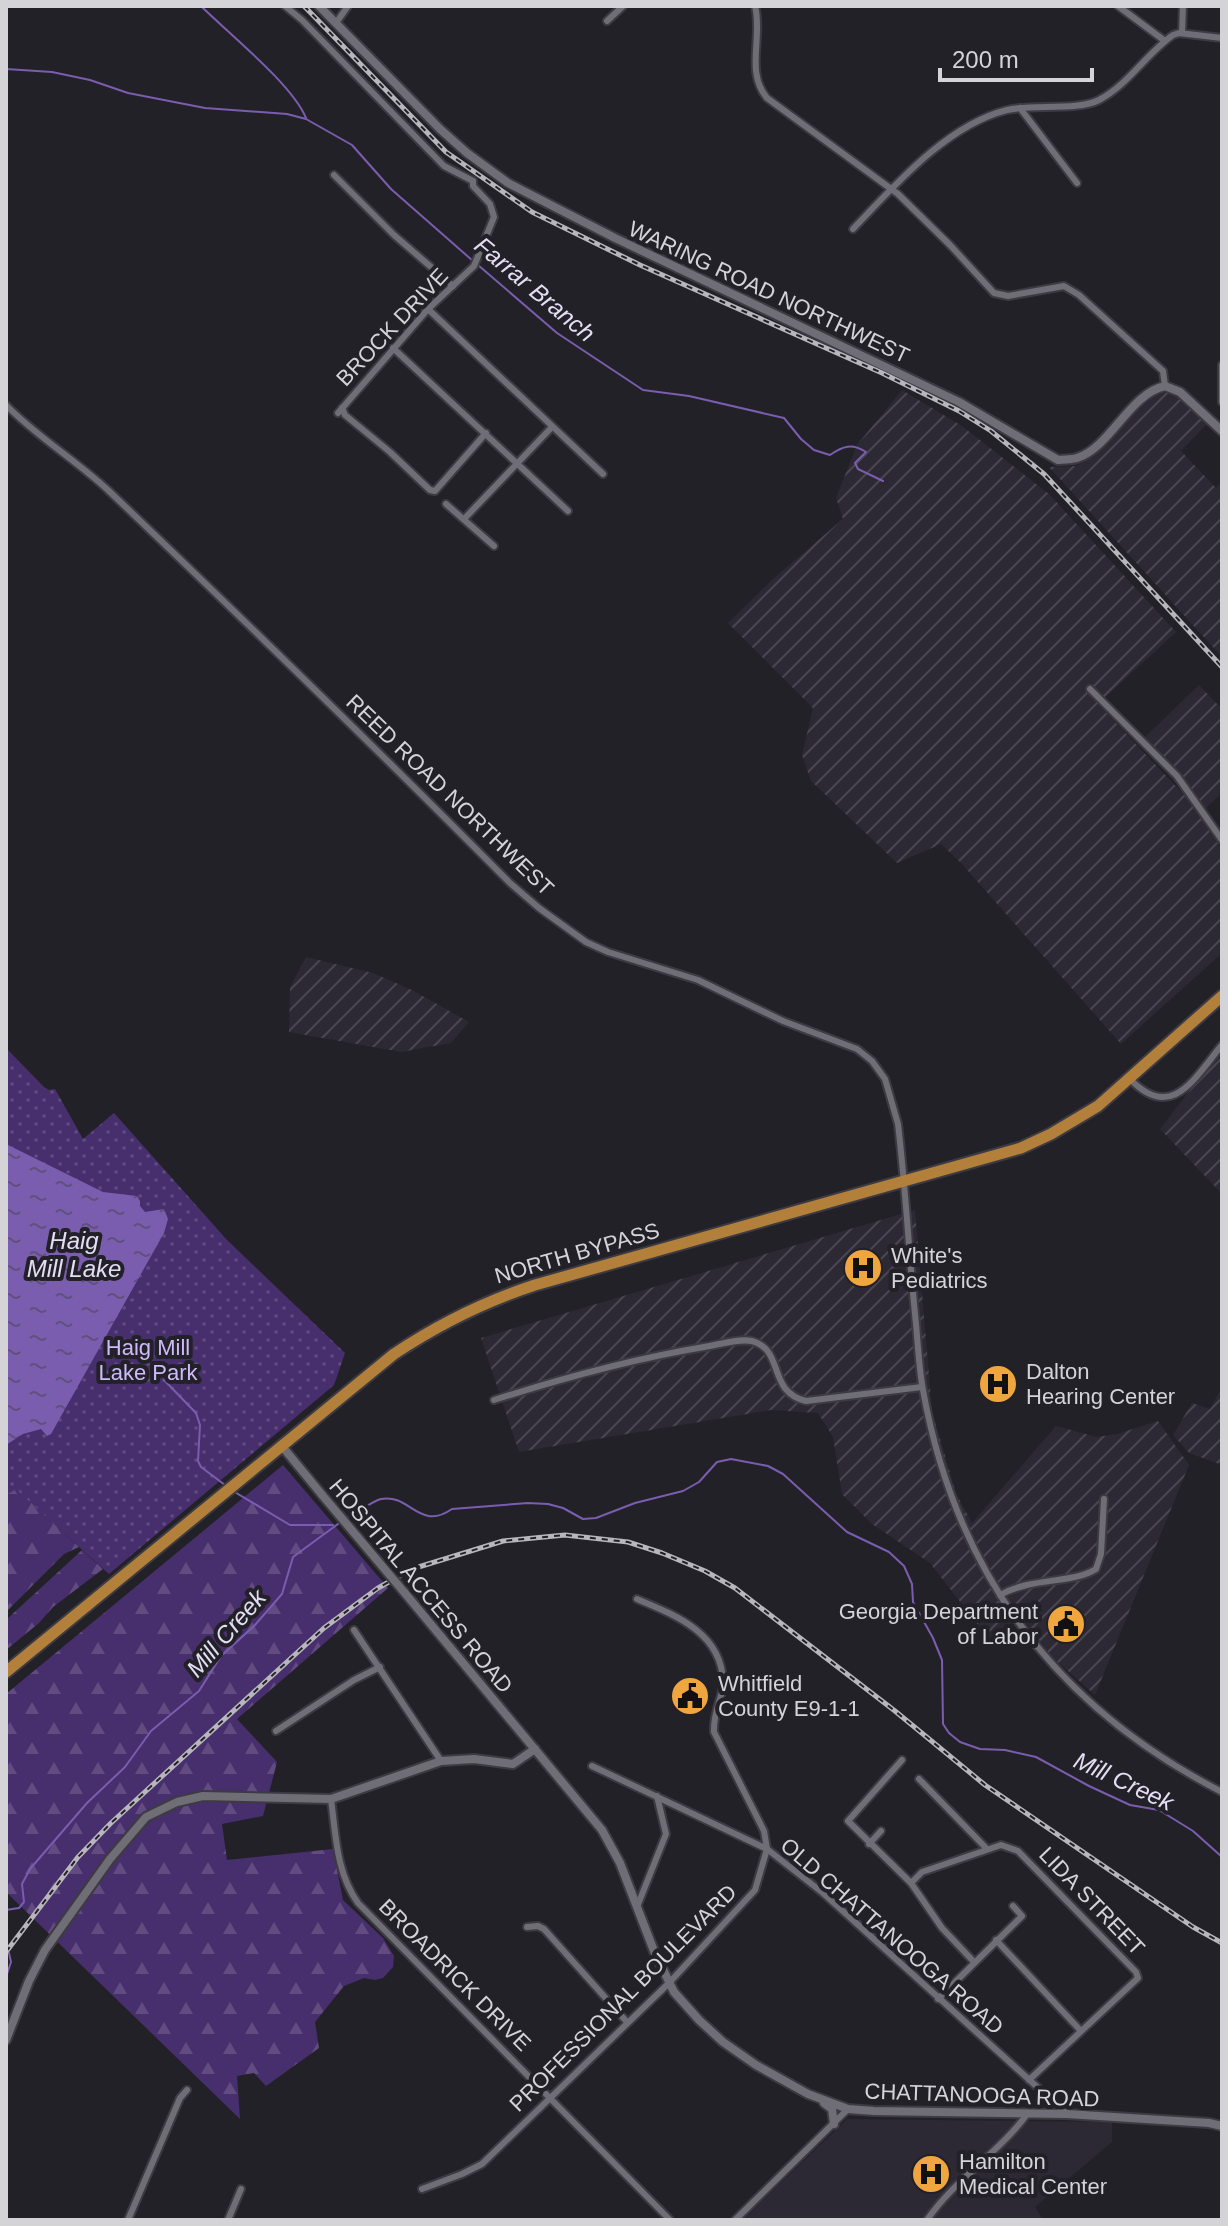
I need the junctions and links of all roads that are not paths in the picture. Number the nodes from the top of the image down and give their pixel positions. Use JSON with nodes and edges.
{"nodes":[{"id":1,"x":285,"y":6,"type":"edge"},
{"id":2,"x":319,"y":6,"type":"edge"},
{"id":3,"x":348,"y":6,"type":"edge"},
{"id":4,"x":623,"y":6,"type":"edge"},
{"id":5,"x":755,"y":6,"type":"edge"},
{"id":6,"x":1118,"y":6,"type":"edge"},
{"id":7,"x":1183,"y":6,"type":"edge"},
{"id":8,"x":607,"y":21,"type":"dead end"},
{"id":9,"x":336,"y":23,"type":"junction"},
{"id":10,"x":1182,"y":33,"type":"junction"},
{"id":11,"x":1222,"y":38,"type":"edge"},
{"id":12,"x":1165,"y":41,"type":"junction"},
{"id":13,"x":1020,"y":108,"type":"junction"},
{"id":14,"x":485,"y":168,"type":"junction"},
{"id":15,"x":334,"y":175,"type":"dead end"},
{"id":16,"x":473,"y":181,"type":"junction"},
{"id":17,"x":1077,"y":183,"type":"dead end"},
{"id":18,"x":893,"y":190,"type":"junction"},
{"id":19,"x":853,"y":229,"type":"dead end"},
{"id":20,"x":453,"y":286,"type":"junction"},
{"id":21,"x":428,"y":309,"type":"junction"},
{"id":22,"x":393,"y":348,"type":"junction"},
{"id":23,"x":1222,"y":365,"type":"edge"},
{"id":24,"x":1165,"y":386,"type":"junction"},
{"id":25,"x":1222,"y":402,"type":"edge"},
{"id":26,"x":6,"y":405,"type":"edge"},
{"id":27,"x":1222,"y":420,"type":"edge"},
{"id":28,"x":552,"y":427,"type":"junction"},
{"id":29,"x":1222,"y":430,"type":"edge"},
{"id":30,"x":486,"y":433,"type":"junction"},
{"id":31,"x":518,"y":462,"type":"junction"},
{"id":32,"x":603,"y":474,"type":"dead end"},
{"id":33,"x":446,"y":504,"type":"dead end"},
{"id":34,"x":568,"y":511,"type":"dead end"},
{"id":35,"x":465,"y":518,"type":"junction"},
{"id":36,"x":494,"y":546,"type":"dead end"},
{"id":37,"x":1090,"y":689,"type":"dead end"},
{"id":38,"x":1222,"y":840,"type":"edge"},
{"id":39,"x":1222,"y":996,"type":"edge"},
{"id":40,"x":1222,"y":1045,"type":"edge"},
{"id":41,"x":1130,"y":1079,"type":"junction"},
{"id":42,"x":902,"y":1181,"type":"junction"},
{"id":43,"x":922,"y":1387,"type":"junction"},
{"id":44,"x":494,"y":1400,"type":"dead end"},
{"id":45,"x":281,"y":1445,"type":"junction"},
{"id":46,"x":1104,"y":1499,"type":"dead end"},
{"id":47,"x":1000,"y":1595,"type":"junction"},
{"id":48,"x":637,"y":1599,"type":"dead end"},
{"id":49,"x":354,"y":1630,"type":"dead end"},
{"id":50,"x":380,"y":1667,"type":"junction"},
{"id":51,"x":6,"y":1672,"type":"edge"},
{"id":52,"x":276,"y":1731,"type":"dead end"},
{"id":53,"x":535,"y":1749,"type":"junction"},
{"id":54,"x":902,"y":1760,"type":"dead end"},
{"id":55,"x":441,"y":1761,"type":"junction"},
{"id":56,"x":592,"y":1766,"type":"dead end"},
{"id":57,"x":919,"y":1779,"type":"dead end"},
{"id":58,"x":1222,"y":1792,"type":"edge"},
{"id":59,"x":657,"y":1796,"type":"junction"},
{"id":60,"x":331,"y":1799,"type":"junction"},
{"id":61,"x":881,"y":1831,"type":"dead end"},
{"id":62,"x":869,"y":1844,"type":"junction"},
{"id":63,"x":767,"y":1849,"type":"junction"},
{"id":64,"x":987,"y":1849,"type":"junction"},
{"id":65,"x":911,"y":1883,"type":"junction"},
{"id":66,"x":1013,"y":1906,"type":"dead end"},
{"id":67,"x":637,"y":1907,"type":"junction"},
{"id":68,"x":527,"y":1927,"type":"dead end"},
{"id":69,"x":996,"y":1940,"type":"junction"},
{"id":70,"x":974,"y":1962,"type":"junction"},
{"id":71,"x":669,"y":1983,"type":"junction"},
{"id":72,"x":938,"y":1999,"type":"junction"},
{"id":73,"x":627,"y":2022,"type":"junction"},
{"id":74,"x":1081,"y":2031,"type":"junction"},
{"id":75,"x":6,"y":2040,"type":"edge"},
{"id":76,"x":1029,"y":2080,"type":"junction"},
{"id":77,"x":187,"y":2090,"type":"dead end"},
{"id":78,"x":550,"y":2098,"type":"junction"},
{"id":79,"x":821,"y":2099,"type":"junction"},
{"id":80,"x":848,"y":2109,"type":"junction"},
{"id":81,"x":1028,"y":2113,"type":"junction"},
{"id":82,"x":1067,"y":2114,"type":"junction"},
{"id":83,"x":834,"y":2124,"type":"junction"},
{"id":84,"x":1222,"y":2126,"type":"edge"},
{"id":85,"x":241,"y":2189,"type":"dead end"},
{"id":86,"x":422,"y":2189,"type":"dead end"},
{"id":87,"x":128,"y":2220,"type":"edge"},
{"id":88,"x":228,"y":2220,"type":"edge"},
{"id":89,"x":670,"y":2220,"type":"edge"},
{"id":90,"x":735,"y":2220,"type":"edge"},
{"id":91,"x":927,"y":2220,"type":"edge"}],
"edges":[{"from":1,"to":16,"type":"street"},
{"from":2,"to":9,"type":"street","name":"WARING ROAD NORTHWEST"},
{"from":3,"to":9,"type":"street"},
{"from":4,"to":8,"type":"street"},
{"from":5,"to":18,"type":"street"},
{"from":6,"to":12,"type":"street"},
{"from":7,"to":10,"type":"street"},
{"from":9,"to":14,"type":"street","name":"WARING ROAD NORTHWEST"},
{"from":10,"to":11,"type":"street"},
{"from":10,"to":12,"type":"street"},
{"from":12,"to":13,"type":"street"},
{"from":13,"to":17,"type":"street"},
{"from":13,"to":18,"type":"street"},
{"from":14,"to":16,"type":"street"},
{"from":14,"to":24,"type":"street","name":"WARING ROAD NORTHWEST"},
{"from":15,"to":20,"type":"street"},
{"from":16,"to":20,"type":"street","name":"BROCK DRIVE"},
{"from":18,"to":19,"type":"street"},
{"from":18,"to":24,"type":"street"},
{"from":20,"to":21,"type":"street","name":"BROCK DRIVE"},
{"from":21,"to":22,"type":"street","name":"BROCK DRIVE"},
{"from":21,"to":28,"type":"street"},
{"from":22,"to":30,"type":"street"},
{"from":22,"to":30,"type":"street","name":"BROCK DRIVE"},
{"from":23,"to":25,"type":"street"},
{"from":24,"to":29,"type":"street"},
{"from":26,"to":42,"type":"street","name":"REED ROAD NORTHWEST"},
{"from":27,"to":29,"type":"street"},
{"from":28,"to":31,"type":"street"},
{"from":28,"to":32,"type":"street"},
{"from":30,"to":31,"type":"street"},
{"from":31,"to":34,"type":"street"},
{"from":31,"to":35,"type":"street"},
{"from":33,"to":35,"type":"street"},
{"from":35,"to":36,"type":"street"},
{"from":37,"to":38,"type":"street"},
{"from":39,"to":41,"type":"highway","name":"NORTH BYPASS"},
{"from":40,"to":41,"type":"street"},
{"from":41,"to":42,"type":"highway","name":"NORTH BYPASS"},
{"from":42,"to":43,"type":"street","name":"REED ROAD NORTHWEST"},
{"from":42,"to":45,"type":"highway","name":"NORTH BYPASS"},
{"from":43,"to":44,"type":"street"},
{"from":43,"to":47,"type":"street","name":"REED ROAD NORTHWEST"},
{"from":45,"to":51,"type":"highway","name":"NORTH BYPASS"},
{"from":45,"to":53,"type":"street","name":"HOSPITAL ACCESS ROAD","bridge":true},
{"from":46,"to":47,"type":"street"},
{"from":47,"to":58,"type":"street","name":"REED ROAD NORTHWEST"},
{"from":48,"to":63,"type":"street"},
{"from":49,"to":50,"type":"street"},
{"from":50,"to":52,"type":"street"},
{"from":50,"to":55,"type":"street"},
{"from":53,"to":55,"type":"street"},
{"from":53,"to":67,"type":"street","name":"CHATTANOOGA ROAD"},
{"from":54,"to":62,"type":"street"},
{"from":55,"to":60,"type":"street"},
{"from":56,"to":59,"type":"street","name":"OLD CHATTANOOGA ROAD"},
{"from":57,"to":64,"type":"street"},
{"from":59,"to":63,"type":"street","name":"OLD CHATTANOOGA ROAD"},
{"from":59,"to":67,"type":"street"},
{"from":60,"to":75,"type":"street"},
{"from":60,"to":78,"type":"street","name":"BROADRICK DRIVE"},
{"from":61,"to":62,"type":"street"},
{"from":62,"to":65,"type":"street"},
{"from":63,"to":71,"type":"street","name":"PROFESSIONAL BOULEVARD"},
{"from":63,"to":72,"type":"street","name":"OLD CHATTANOOGA ROAD"},
{"from":64,"to":65,"type":"street"},
{"from":64,"to":74,"type":"street","name":"LIDA STREET"},
{"from":65,"to":70,"type":"street"},
{"from":66,"to":69,"type":"street"},
{"from":67,"to":71,"type":"street","name":"CHATTANOOGA ROAD"},
{"from":68,"to":73,"type":"street"},
{"from":69,"to":70,"type":"street"},
{"from":69,"to":74,"type":"street"},
{"from":70,"to":72,"type":"street"},
{"from":71,"to":73,"type":"street","name":"PROFESSIONAL BOULEVARD"},
{"from":71,"to":79,"type":"street","name":"CHATTANOOGA ROAD"},
{"from":72,"to":76,"type":"street","name":"OLD CHATTANOOGA ROAD"},
{"from":73,"to":78,"type":"street","name":"PROFESSIONAL BOULEVARD"},
{"from":74,"to":76,"type":"street"},
{"from":76,"to":82,"type":"street","name":"OLD CHATTANOOGA ROAD"},
{"from":77,"to":87,"type":"street"},
{"from":78,"to":86,"type":"street","name":"PROFESSIONAL BOULEVARD"},
{"from":78,"to":89,"type":"street","name":"BROADRICK DRIVE"},
{"from":79,"to":80,"type":"street","name":"CHATTANOOGA ROAD"},
{"from":79,"to":83,"type":"street"},
{"from":80,"to":81,"type":"street","name":"CHATTANOOGA ROAD"},
{"from":80,"to":83,"type":"street"},
{"from":81,"to":82,"type":"street","name":"CHATTANOOGA ROAD"},
{"from":81,"to":91,"type":"street"},
{"from":82,"to":84,"type":"street","name":"CHATTANOOGA ROAD"},
{"from":83,"to":90,"type":"street"},
{"from":85,"to":88,"type":"street"}]}
